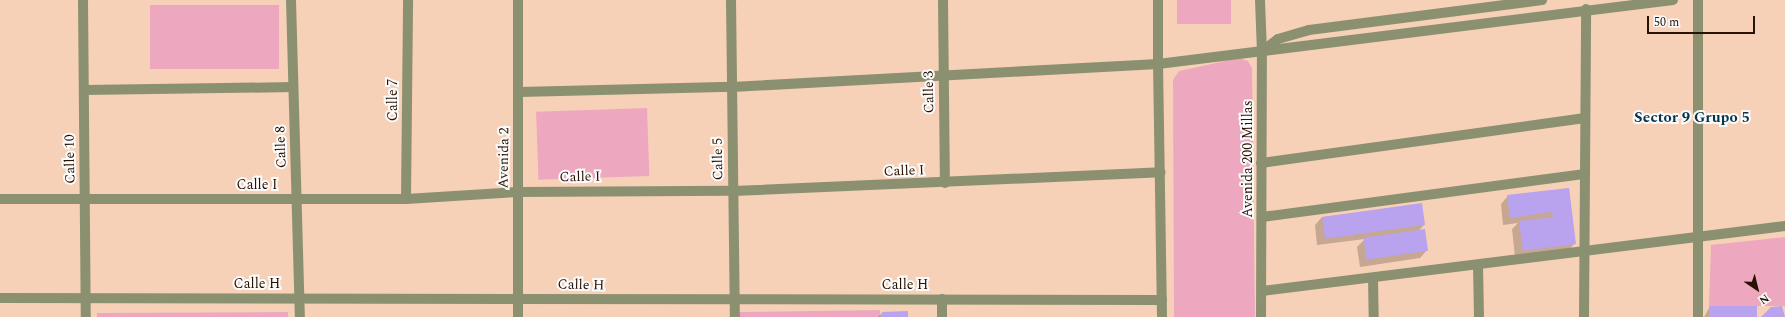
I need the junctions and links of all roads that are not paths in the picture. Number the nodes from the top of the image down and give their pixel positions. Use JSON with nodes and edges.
{"nodes":[{"id":1,"x":83,"y":0,"type":"edge"},
{"id":2,"x":291,"y":0,"type":"edge"},
{"id":3,"x":408,"y":0,"type":"edge"},
{"id":4,"x":518,"y":0,"type":"edge"},
{"id":5,"x":731,"y":0,"type":"edge"},
{"id":6,"x":943,"y":0,"type":"edge"},
{"id":7,"x":1158,"y":0,"type":"edge"},
{"id":8,"x":1260,"y":0,"type":"edge"},
{"id":9,"x":1542,"y":0,"type":"edge"},
{"id":10,"x":1673,"y":0,"type":"edge"},
{"id":11,"x":1698,"y":0,"type":"edge"},
{"id":12,"x":1586,"y":9,"type":"junction"},
{"id":13,"x":1262,"y":52,"type":"junction"},
{"id":14,"x":1158,"y":64,"type":"junction"},
{"id":15,"x":942,"y":77,"type":"junction"},
{"id":16,"x":293,"y":87,"type":"junction"},
{"id":17,"x":732,"y":88,"type":"junction"},
{"id":18,"x":84,"y":90,"type":"junction"},
{"id":19,"x":520,"y":92,"type":"junction"},
{"id":20,"x":1585,"y":118,"type":"junction"},
{"id":21,"x":1261,"y":163,"type":"junction"},
{"id":22,"x":1161,"y":172,"type":"junction"},
{"id":23,"x":1584,"y":174,"type":"junction"},
{"id":24,"x":945,"y":183,"type":"junction"},
{"id":25,"x":733,"y":191,"type":"junction"},
{"id":26,"x":517,"y":192,"type":"junction"},
{"id":27,"x":0,"y":199,"type":"edge"},
{"id":28,"x":85,"y":199,"type":"junction"},
{"id":29,"x":406,"y":199,"type":"junction"},
{"id":30,"x":296,"y":200,"type":"junction"},
{"id":31,"x":1262,"y":217,"type":"junction"},
{"id":32,"x":1785,"y":226,"type":"edge"},
{"id":33,"x":1698,"y":238,"type":"junction"},
{"id":34,"x":1584,"y":251,"type":"junction"},
{"id":35,"x":1478,"y":265,"type":"junction"},
{"id":36,"x":1373,"y":278,"type":"junction"},
{"id":37,"x":1262,"y":291,"type":"junction"},
{"id":38,"x":0,"y":298,"type":"edge"},
{"id":39,"x":86,"y":298,"type":"junction"},
{"id":40,"x":299,"y":298,"type":"junction"},
{"id":41,"x":518,"y":299,"type":"junction"},
{"id":42,"x":942,"y":299,"type":"junction"},
{"id":43,"x":1162,"y":300,"type":"junction"},
{"id":44,"x":736,"y":301,"type":"junction"},
{"id":45,"x":86,"y":317,"type":"edge"},
{"id":46,"x":300,"y":317,"type":"edge"},
{"id":47,"x":518,"y":317,"type":"edge"},
{"id":48,"x":735,"y":317,"type":"edge"},
{"id":49,"x":942,"y":317,"type":"edge"},
{"id":50,"x":1162,"y":317,"type":"edge"},
{"id":51,"x":1261,"y":317,"type":"edge"},
{"id":52,"x":1374,"y":317,"type":"edge"},
{"id":53,"x":1479,"y":317,"type":"edge"},
{"id":54,"x":1584,"y":317,"type":"edge"},
{"id":55,"x":1698,"y":317,"type":"edge"}],
"edges":[{"from":1,"to":18,"type":"street","name":"Calle 10"},
{"from":2,"to":16,"type":"street","name":"Calle 8"},
{"from":3,"to":29,"type":"street","name":"Calle 7"},
{"from":4,"to":19,"type":"street","name":"Avenida 2"},
{"from":5,"to":17,"type":"street","name":"Calle 5"},
{"from":6,"to":15,"type":"street","name":"Calle 3"},
{"from":7,"to":14,"type":"street"},
{"from":8,"to":13,"type":"street","name":"Avenida 200 Millas"},
{"from":9,"to":13,"type":"street"},
{"from":10,"to":12,"type":"street"},
{"from":11,"to":33,"type":"street"},
{"from":12,"to":13,"type":"street"},
{"from":12,"to":20,"type":"street"},
{"from":13,"to":14,"type":"street"},
{"from":13,"to":21,"type":"street","name":"Avenida 200 Millas"},
{"from":14,"to":15,"type":"street"},
{"from":14,"to":22,"type":"street"},
{"from":15,"to":17,"type":"street"},
{"from":15,"to":24,"type":"street","name":"Calle 3"},
{"from":16,"to":18,"type":"street"},
{"from":16,"to":30,"type":"street","name":"Calle 8"},
{"from":17,"to":19,"type":"street"},
{"from":17,"to":25,"type":"street","name":"Calle 5"},
{"from":18,"to":28,"type":"street","name":"Calle 10"},
{"from":19,"to":26,"type":"street","name":"Avenida 2"},
{"from":20,"to":21,"type":"street"},
{"from":20,"to":23,"type":"street"},
{"from":21,"to":31,"type":"street","name":"Avenida 200 Millas"},
{"from":22,"to":24,"type":"street","name":"Calle I"},
{"from":22,"to":43,"type":"street"},
{"from":23,"to":31,"type":"street"},
{"from":23,"to":34,"type":"street"},
{"from":24,"to":25,"type":"street","name":"Calle I"},
{"from":25,"to":26,"type":"street","name":"Calle I"},
{"from":25,"to":44,"type":"street","name":"Calle 5"},
{"from":26,"to":29,"type":"street","name":"Calle I"},
{"from":26,"to":41,"type":"street","name":"Avenida 2"},
{"from":27,"to":28,"type":"street","name":"Calle I"},
{"from":28,"to":30,"type":"street","name":"Calle I"},
{"from":28,"to":39,"type":"street","name":"Calle 10"},
{"from":29,"to":30,"type":"street","name":"Calle I"},
{"from":30,"to":40,"type":"street","name":"Calle 8"},
{"from":31,"to":37,"type":"street","name":"Avenida 200 Millas"},
{"from":32,"to":33,"type":"street"},
{"from":33,"to":34,"type":"street"},
{"from":33,"to":55,"type":"street"},
{"from":34,"to":35,"type":"street"},
{"from":34,"to":54,"type":"street"},
{"from":35,"to":36,"type":"street"},
{"from":35,"to":53,"type":"street"},
{"from":36,"to":37,"type":"street"},
{"from":36,"to":52,"type":"street"},
{"from":37,"to":51,"type":"street","name":"Avenida 200 Millas"},
{"from":38,"to":39,"type":"street","name":"Calle H"},
{"from":39,"to":40,"type":"street","name":"Calle H"},
{"from":39,"to":45,"type":"street","name":"Calle 10"},
{"from":40,"to":41,"type":"street","name":"Calle H"},
{"from":40,"to":46,"type":"street","name":"Calle 8"},
{"from":41,"to":44,"type":"street","name":"Calle H"},
{"from":41,"to":47,"type":"street","name":"Avenida 2"},
{"from":42,"to":43,"type":"street","name":"Calle H"},
{"from":42,"to":44,"type":"street","name":"Calle H"},
{"from":42,"to":49,"type":"street"},
{"from":43,"to":50,"type":"street"},
{"from":44,"to":48,"type":"street","name":"Calle 5"}]}
